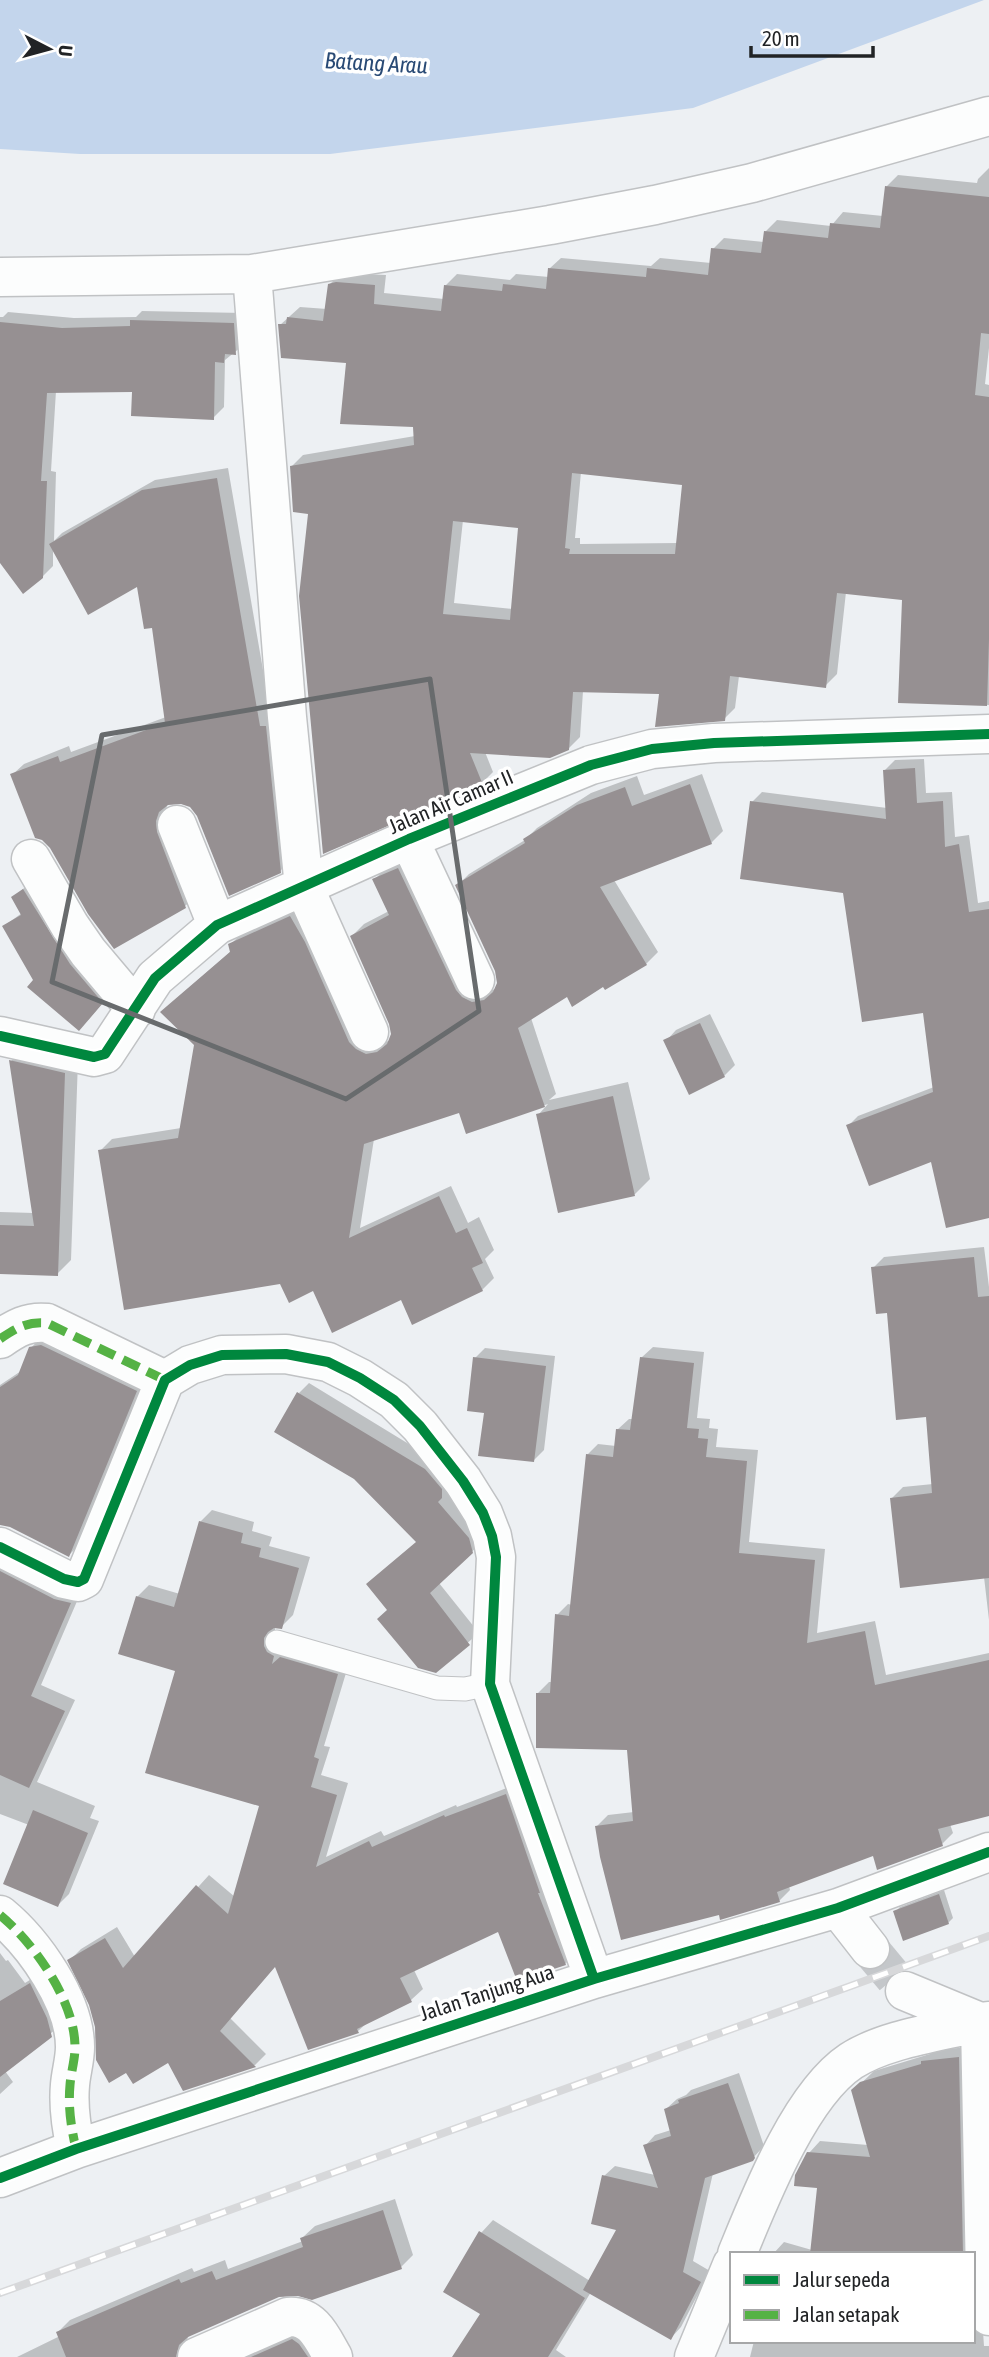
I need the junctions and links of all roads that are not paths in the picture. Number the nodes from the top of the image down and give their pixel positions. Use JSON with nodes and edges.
{"nodes":[{"id":1,"x":989,"y":116,"type":"edge"},
{"id":2,"x":252,"y":275,"type":"junction"},
{"id":3,"x":0,"y":277,"type":"edge"},
{"id":4,"x":989,"y":734,"type":"edge"},
{"id":5,"x":177,"y":825,"type":"dead end"},
{"id":6,"x":409,"y":839,"type":"junction"},
{"id":7,"x":31,"y":859,"type":"dead end"},
{"id":8,"x":304,"y":887,"type":"junction"},
{"id":9,"x":217,"y":925,"type":"junction"},
{"id":10,"x":475,"y":980,"type":"dead end"},
{"id":11,"x":136,"y":1009,"type":"junction"},
{"id":12,"x":369,"y":1032,"type":"dead end"},
{"id":13,"x":0,"y":1036,"type":"edge"},
{"id":14,"x":0,"y":1339,"type":"edge"},
{"id":15,"x":165,"y":1380,"type":"junction"},
{"id":16,"x":0,"y":1547,"type":"edge"},
{"id":17,"x":276,"y":1642,"type":"dead end"},
{"id":18,"x":489,"y":1684,"type":"junction"},
{"id":19,"x":989,"y":1852,"type":"edge"},
{"id":20,"x":838,"y":1908,"type":"junction"},
{"id":21,"x":0,"y":1915,"type":"edge"},
{"id":22,"x":870,"y":1949,"type":"tunnel mouth"},
{"id":23,"x":594,"y":1979,"type":"junction"},
{"id":24,"x":905,"y":1991,"type":"tunnel mouth"},
{"id":25,"x":984,"y":2022,"type":"edge"},
{"id":26,"x":76,"y":2149,"type":"junction"},
{"id":27,"x":0,"y":2178,"type":"edge"},
{"id":28,"x":738,"y":2252,"type":"edge"},
{"id":29,"x":730,"y":2270,"type":"edge"},
{"id":30,"x":989,"y":2316,"type":"edge"},
{"id":31,"x":197,"y":2357,"type":"edge"},
{"id":32,"x":334,"y":2357,"type":"edge"},
{"id":33,"x":694,"y":2357,"type":"edge"}],
"edges":[{"from":1,"to":2,"type":"street"},
{"from":2,"to":3,"type":"street"},
{"from":2,"to":8,"type":"street"},
{"from":4,"to":6,"type":"street","name":"Jalan Air Camar II"},
{"from":5,"to":9,"type":"street"},
{"from":6,"to":8,"type":"street","name":"Jalan Air Camar II"},
{"from":6,"to":10,"type":"street"},
{"from":7,"to":11,"type":"street"},
{"from":8,"to":9,"type":"street","name":"Jalan Air Camar II"},
{"from":8,"to":12,"type":"street"},
{"from":9,"to":11,"type":"street","name":"Jalan Air Camar II"},
{"from":11,"to":13,"type":"street","name":"Jalan Air Camar II"},
{"from":14,"to":15,"type":"street"},
{"from":15,"to":16,"type":"street"},
{"from":15,"to":18,"type":"street"},
{"from":17,"to":18,"type":"lane"},
{"from":18,"to":23,"type":"street"},
{"from":19,"to":20,"type":"street","name":"Jalan Tanjung Aua"},
{"from":20,"to":22,"type":"street"},
{"from":20,"to":23,"type":"street","name":"Jalan Tanjung Aua"},
{"from":21,"to":26,"type":"street"},
{"from":23,"to":26,"type":"street","name":"Jalan Tanjung Aua"},
{"from":24,"to":25,"type":"street"},
{"from":25,"to":28,"type":"street"},
{"from":25,"to":30,"type":"street"},
{"from":26,"to":27,"type":"street","name":"Jalan Tanjung Aua"},
{"from":29,"to":33,"type":"street"},
{"from":31,"to":32,"type":"street"}]}
